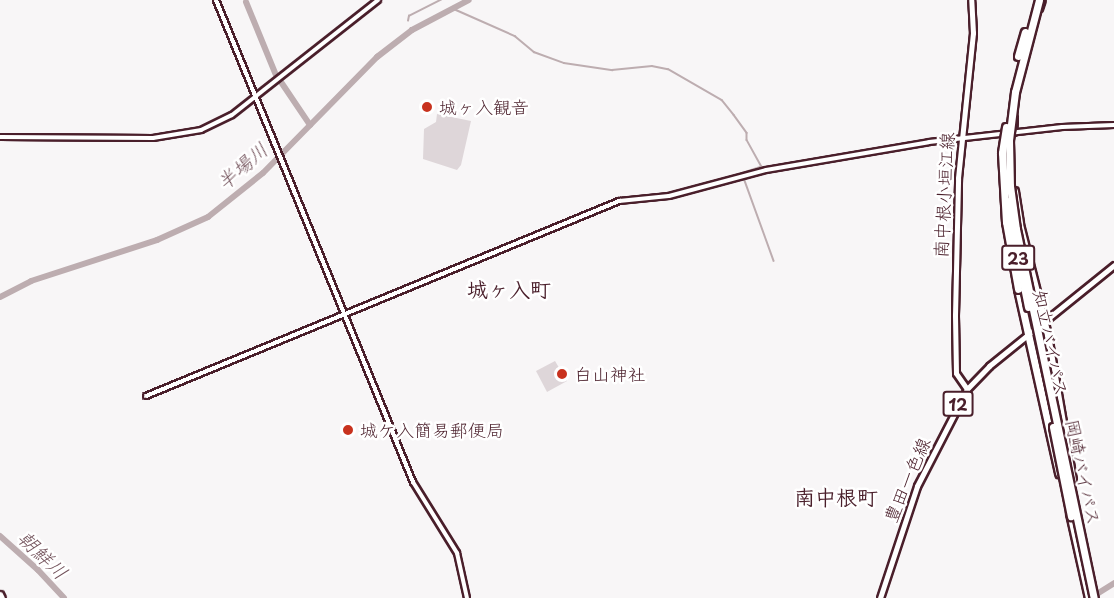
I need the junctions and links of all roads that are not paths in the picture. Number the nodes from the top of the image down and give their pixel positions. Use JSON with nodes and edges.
{"nodes":[{"id":1,"x":216,"y":0,"type":"edge"},
{"id":2,"x":378,"y":0,"type":"edge"},
{"id":3,"x":971,"y":0,"type":"edge"},
{"id":4,"x":1035,"y":0,"type":"edge"},
{"id":5,"x":1041,"y":0,"type":"edge"},
{"id":6,"x":255,"y":96,"type":"junction"},
{"id":7,"x":1114,"y":125,"type":"edge"},
{"id":8,"x":1006,"y":127,"type":"junction"},
{"id":9,"x":1014,"y":133,"type":"junction"},
{"id":10,"x":0,"y":137,"type":"edge"},
{"id":11,"x":961,"y":138,"type":"junction"},
{"id":12,"x":1009,"y":140,"type":"junction"},
{"id":13,"x":1114,"y":265,"type":"edge"},
{"id":14,"x":344,"y":313,"type":"junction"},
{"id":15,"x":1045,"y":322,"type":"junction"},
{"id":16,"x":1027,"y":336,"type":"junction"},
{"id":17,"x":967,"y":389,"type":"junction"},
{"id":18,"x":146,"y":396,"type":"dead end"},
{"id":19,"x":1071,"y":516,"type":"junction"},
{"id":20,"x":1081,"y":535,"type":"junction"},
{"id":21,"x":0,"y":594,"type":"edge"},
{"id":22,"x":3,"y":598,"type":"edge"},
{"id":23,"x":467,"y":598,"type":"edge"},
{"id":24,"x":880,"y":598,"type":"edge"},
{"id":25,"x":1089,"y":598,"type":"edge"},
{"id":26,"x":1094,"y":598,"type":"edge"}],
"edges":[{"from":1,"to":6,"type":"street"},
{"from":2,"to":6,"type":"street"},
{"from":3,"to":11,"type":"main road","name":"南中根小垣江線"},
{"from":4,"to":8,"type":"highway","name":"知立バイパス","number":"23","bridge":true},
{"from":5,"to":9,"type":"street"},
{"from":5,"to":12,"type":"highway","number":"23","bridge":true},
{"from":6,"to":10,"type":"street"},
{"from":6,"to":14,"type":"street"},
{"from":7,"to":9,"type":"street"},
{"from":8,"to":16,"type":"highway","number":"23","bridge":true},
{"from":8,"to":19,"type":"highway","name":"知立バイパス","number":"23","bridge":true},
{"from":9,"to":11,"type":"street"},
{"from":11,"to":14,"type":"street"},
{"from":11,"to":17,"type":"main road","name":"南中根小垣江線"},
{"from":12,"to":15,"type":"highway","number":"23","bridge":true},
{"from":12,"to":20,"type":"highway","name":"岡崎バイパス","number":"23","bridge":true},
{"from":13,"to":15,"type":"main road","name":"豊田一色線","number":"12"},
{"from":14,"to":18,"type":"street"},
{"from":14,"to":23,"type":"street"},
{"from":15,"to":16,"type":"main road","name":"豊田一色線","number":"12"},
{"from":15,"to":20,"type":"highway","number":"23","bridge":true},
{"from":16,"to":17,"type":"main road","name":"豊田一色線","number":"12"},
{"from":16,"to":19,"type":"highway","number":"23","bridge":true},
{"from":17,"to":24,"type":"main road","name":"豊田一色線","number":"12"},
{"from":19,"to":25,"type":"highway","name":"岡崎バイパス","number":"23"},
{"from":20,"to":26,"type":"highway","name":"岡崎バイパス","number":"23","bridge":true},
{"from":21,"to":22,"type":"main road"}]}
